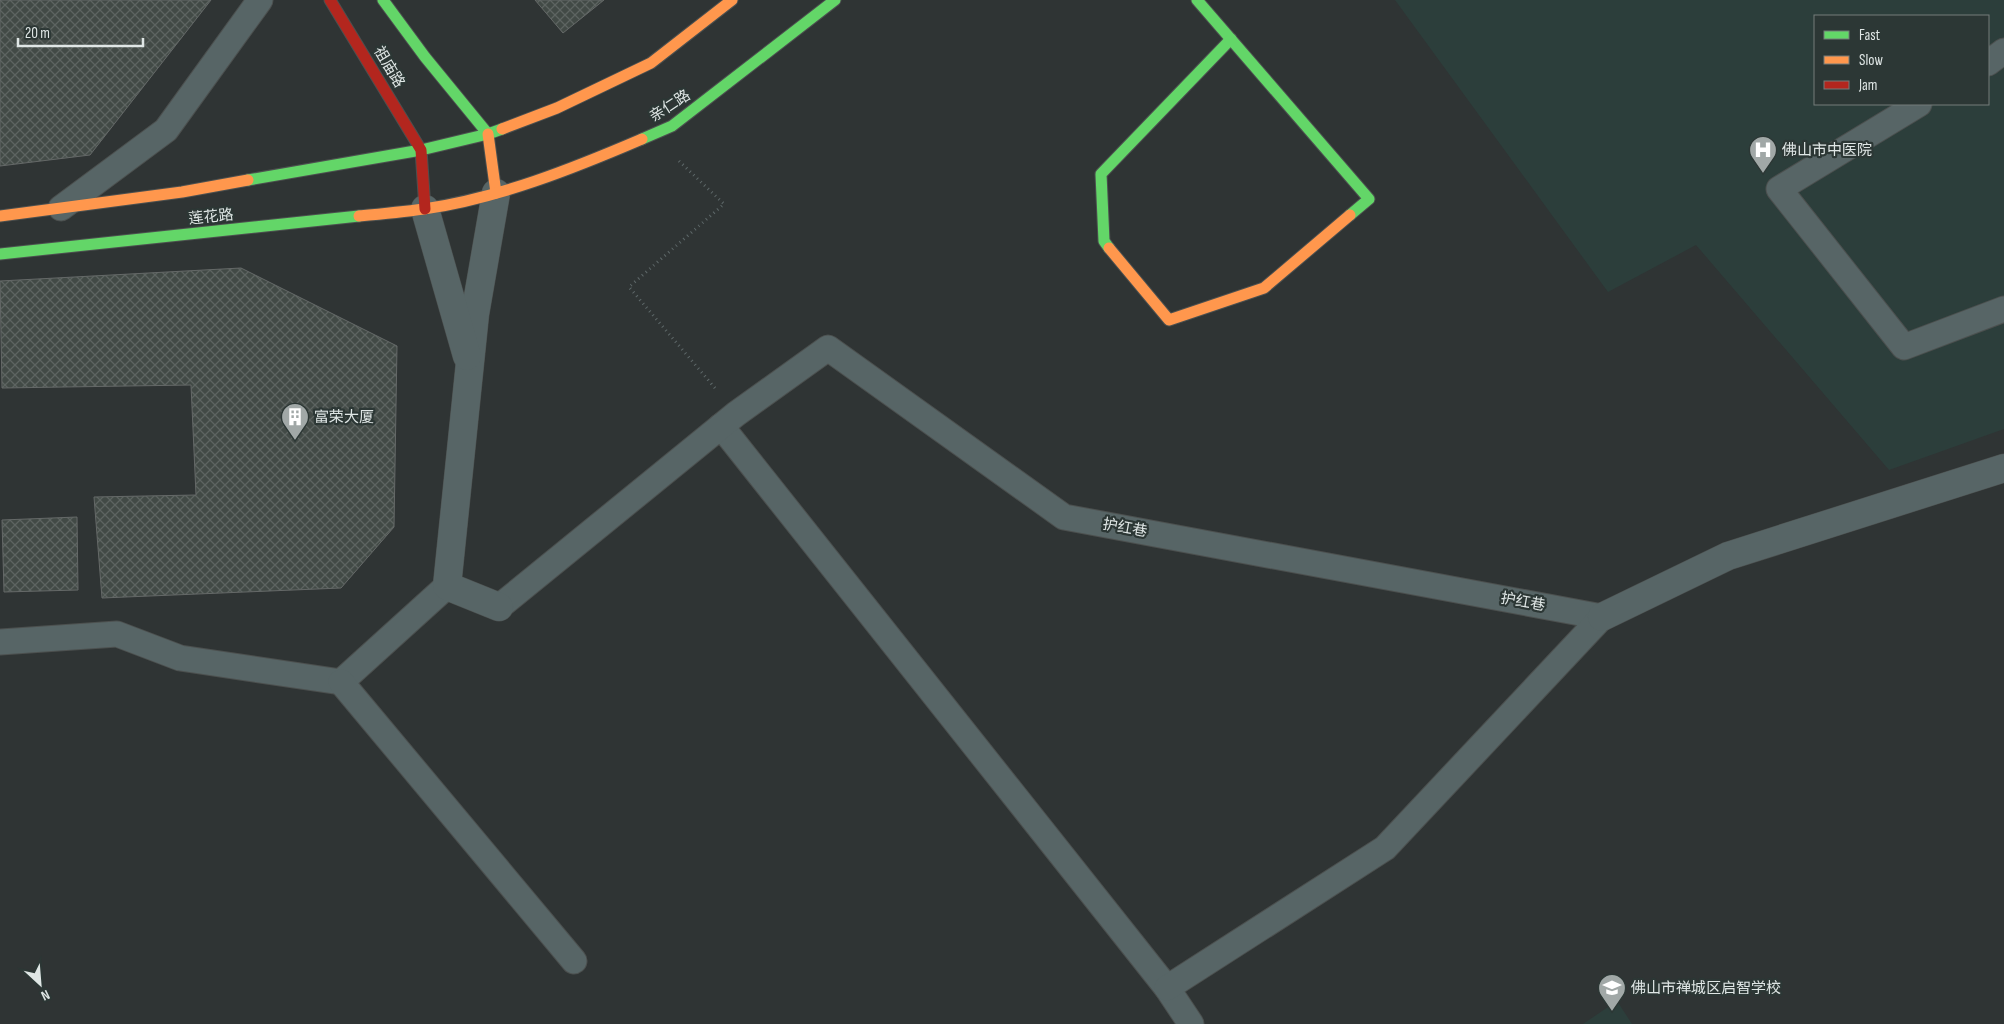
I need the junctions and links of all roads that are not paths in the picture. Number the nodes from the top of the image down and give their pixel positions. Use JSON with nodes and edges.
{"nodes":[{"id":1,"x":260,"y":0,"type":"edge"},
{"id":2,"x":330,"y":0,"type":"edge"},
{"id":3,"x":383,"y":0,"type":"edge"},
{"id":4,"x":732,"y":0,"type":"edge"},
{"id":5,"x":835,"y":0,"type":"edge"},
{"id":6,"x":1197,"y":0,"type":"edge"},
{"id":7,"x":1231,"y":39,"type":"junction"},
{"id":8,"x":2004,"y":51,"type":"edge"},
{"id":9,"x":1989,"y":62,"type":"edge"},
{"id":10,"x":1917,"y":105,"type":"edge"},
{"id":11,"x":488,"y":134,"type":"junction"},
{"id":12,"x":421,"y":150,"type":"junction"},
{"id":13,"x":496,"y":193,"type":"junction"},
{"id":14,"x":61,"y":208,"type":"junction"},
{"id":15,"x":425,"y":209,"type":"junction"},
{"id":16,"x":0,"y":216,"type":"edge"},
{"id":17,"x":0,"y":254,"type":"edge"},
{"id":18,"x":2004,"y":309,"type":"edge"},
{"id":19,"x":470,"y":367,"type":"junction"},
{"id":20,"x":728,"y":420,"type":"junction"},
{"id":21,"x":2004,"y":468,"type":"edge"},
{"id":22,"x":447,"y":586,"type":"junction"},
{"id":23,"x":499,"y":607,"type":"joint"},
{"id":24,"x":1602,"y":617,"type":"junction"},
{"id":25,"x":0,"y":642,"type":"edge"},
{"id":26,"x":341,"y":682,"type":"junction"},
{"id":27,"x":574,"y":961,"type":"dead end"},
{"id":28,"x":1167,"y":988,"type":"junction"},
{"id":29,"x":1191,"y":1024,"type":"edge"}],
"edges":[{"from":1,"to":14,"type":"lane"},
{"from":2,"to":12,"type":"main road","name":"祖庙路"},
{"from":3,"to":11,"type":"main road"},
{"from":4,"to":11,"type":"main road"},
{"from":5,"to":13,"type":"main road","name":"亲仁路"},
{"from":6,"to":7,"type":"main road"},
{"from":7,"to":7,"type":"main road"},
{"from":8,"to":9,"type":"lane"},
{"from":10,"to":18,"type":"lane"},
{"from":11,"to":12,"type":"main road","name":"莲花路"},
{"from":11,"to":13,"type":"main road"},
{"from":12,"to":14,"type":"main road","name":"莲花路"},
{"from":12,"to":15,"type":"main road"},
{"from":13,"to":15,"type":"main road","name":"亲仁路"},
{"from":13,"to":19,"type":"street"},
{"from":14,"to":16,"type":"main road","name":"莲花路"},
{"from":15,"to":17,"type":"main road","name":"莲花路"},
{"from":15,"to":19,"type":"street"},
{"from":19,"to":22,"type":"street"},
{"from":20,"to":23,"type":"lane"},
{"from":20,"to":24,"type":"lane","name":"护红巷"},
{"from":20,"to":28,"type":"lane"},
{"from":21,"to":24,"type":"street"},
{"from":22,"to":23,"type":"street"},
{"from":22,"to":26,"type":"lane"},
{"from":24,"to":28,"type":"lane"},
{"from":25,"to":26,"type":"lane"},
{"from":26,"to":27,"type":"lane"},
{"from":28,"to":29,"type":"lane"}]}
